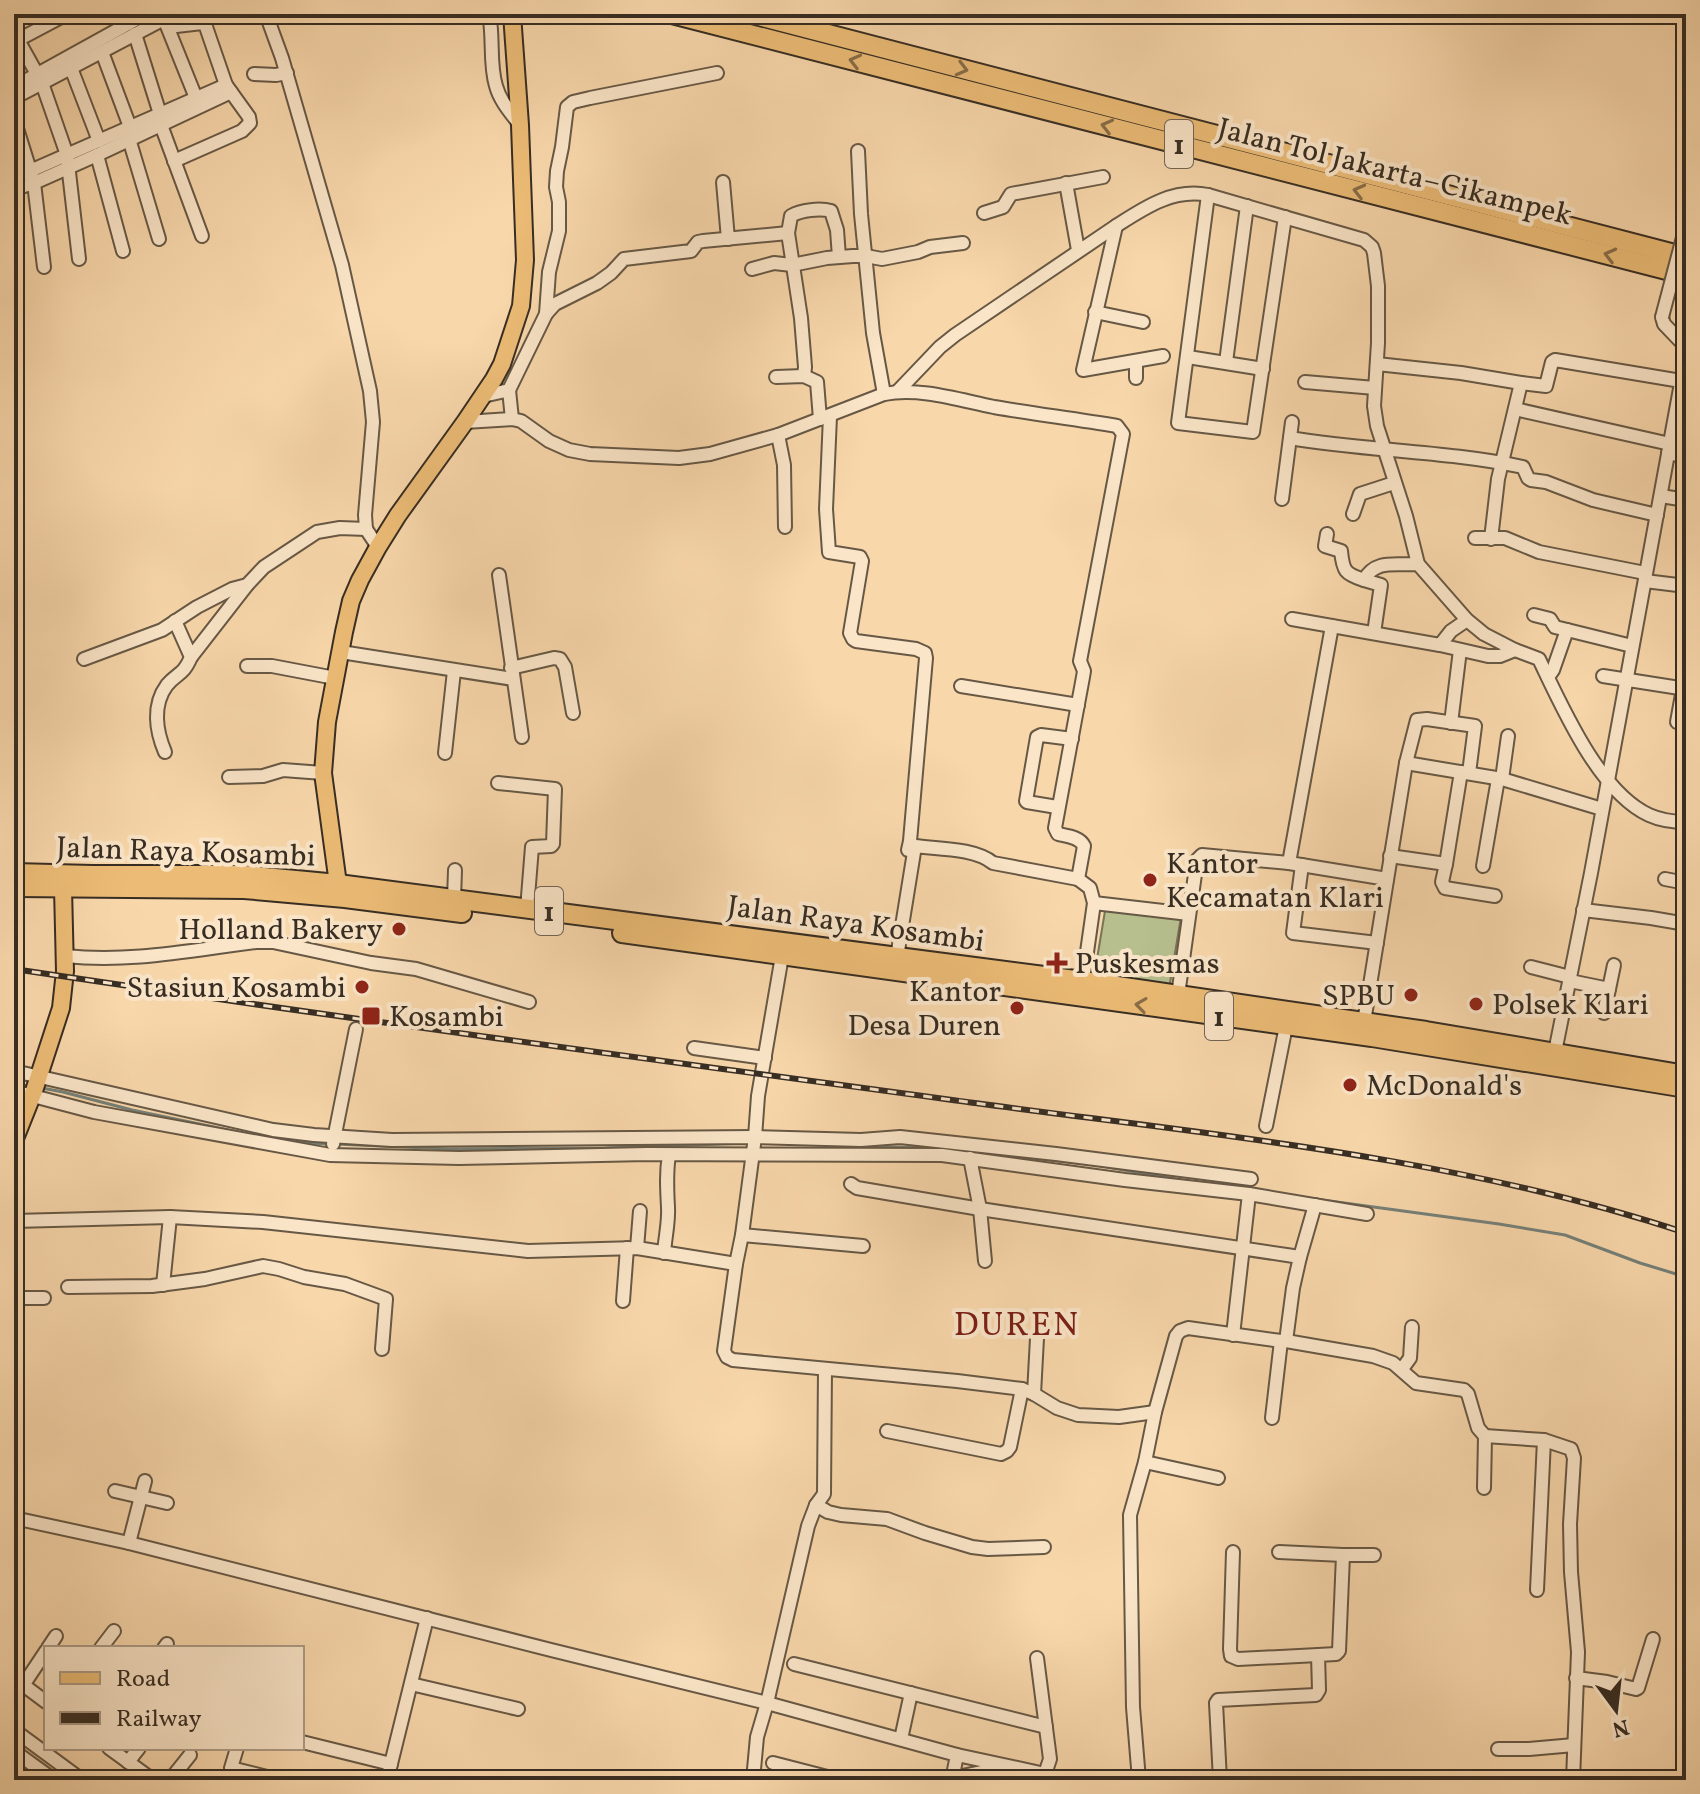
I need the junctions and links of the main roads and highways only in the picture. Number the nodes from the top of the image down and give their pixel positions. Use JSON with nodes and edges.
{"nodes":[{"id":1,"x":672,"y":14,"type":"edge"},
{"id":2,"x":751,"y":14,"type":"edge"},
{"id":3,"x":512,"y":16,"type":"edge"},
{"id":4,"x":1686,"y":257,"type":"edge"},
{"id":5,"x":1686,"y":275,"type":"edge"},
{"id":6,"x":14,"y":873,"type":"edge"},
{"id":7,"x":338,"y":884,"type":"junction"},
{"id":8,"x":14,"y":887,"type":"edge"},
{"id":9,"x":63,"y":888,"type":"junction"},
{"id":10,"x":1082,"y":989,"type":"junction"},
{"id":11,"x":1370,"y":1028,"type":"junction"},
{"id":12,"x":1686,"y":1075,"type":"edge"},
{"id":13,"x":1686,"y":1088,"type":"edge"},
{"id":14,"x":14,"y":1141,"type":"edge"}],
"edges":[{"from":5,"to":1,"type":"highway","name":"Jalan Tol Jakarta–Cikampek","number":"1","one_way":true},
{"from":2,"to":4,"type":"highway","name":"Jalan Tol Jakarta–Cikampek","number":"1","one_way":true},
{"from":3,"to":7,"type":"main road"},
{"from":6,"to":7,"type":"highway","name":"Jalan Raya Kosambi","number":"1"},
{"from":7,"to":10,"type":"highway","name":"Jalan Raya Kosambi","number":"1"},
{"from":8,"to":9,"type":"highway","name":"Jalan Raya Kosambi","number":"1"},
{"from":9,"to":10,"type":"highway","name":"Jalan Raya Kosambi","number":"1"},
{"from":9,"to":14,"type":"main road"},
{"from":10,"to":11,"type":"highway","name":"Jalan Raya Kosambi","number":"1"},
{"from":11,"to":10,"type":"highway","name":"Jalan Raya Kosambi","number":"1","one_way":true},
{"from":11,"to":12,"type":"highway","name":"Jalan Raya Kosambi","number":"1"},
{"from":11,"to":13,"type":"highway","name":"Jalan Raya Kosambi","number":"1"}]}
